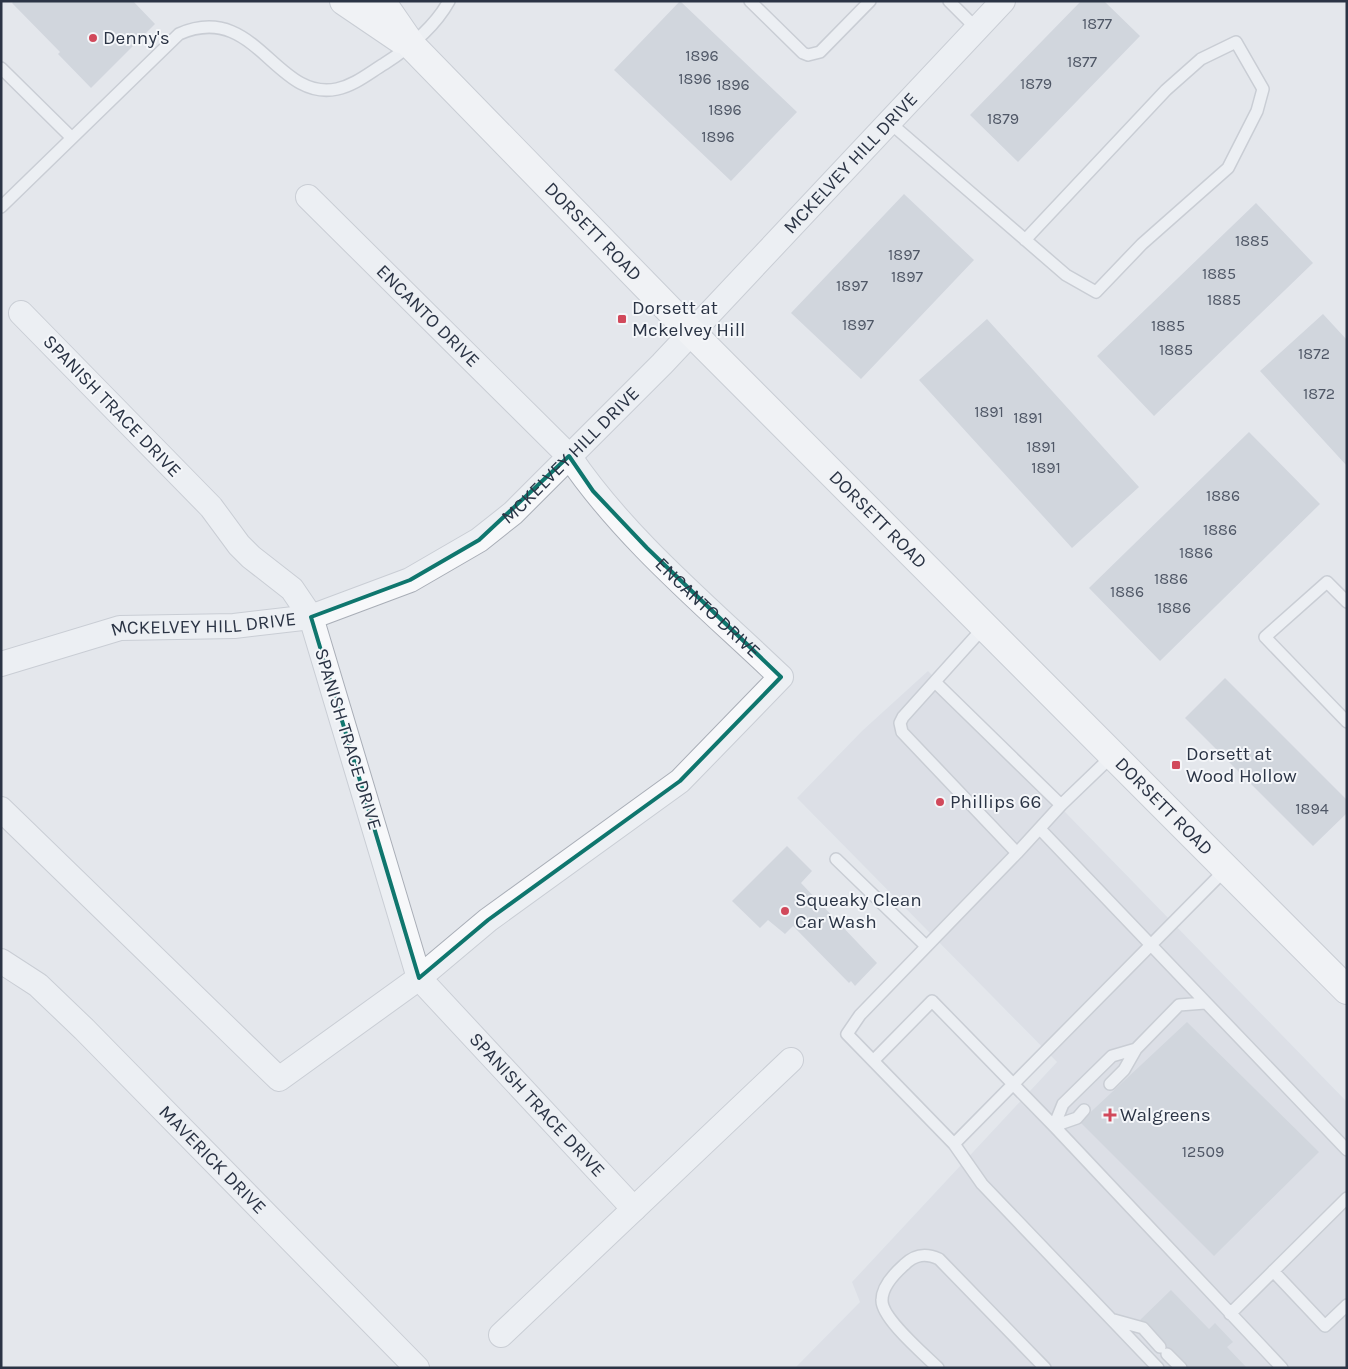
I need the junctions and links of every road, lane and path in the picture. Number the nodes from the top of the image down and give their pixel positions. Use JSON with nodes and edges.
{"nodes":[{"id":1,"x":344,"y":1,"type":"edge"},
{"id":2,"x":381,"y":1,"type":"edge"},
{"id":3,"x":449,"y":1,"type":"edge"},
{"id":4,"x":750,"y":1,"type":"edge"},
{"id":5,"x":870,"y":1,"type":"edge"},
{"id":6,"x":949,"y":1,"type":"edge"},
{"id":7,"x":1003,"y":1,"type":"edge"},
{"id":8,"x":977,"y":28,"type":"junction"},
{"id":9,"x":412,"y":46,"type":"junction"},
{"id":10,"x":4,"y":76,"type":"edge"},
{"id":11,"x":890,"y":122,"type":"junction"},
{"id":12,"x":72,"y":138,"type":"junction"},
{"id":13,"x":308,"y":197,"type":"dead end"},
{"id":14,"x":1,"y":207,"type":"edge"},
{"id":15,"x":1025,"y":240,"type":"junction"},
{"id":16,"x":21,"y":313,"type":"dead end"},
{"id":17,"x":691,"y":332,"type":"junction"},
{"id":18,"x":569,"y":456,"type":"junction"},
{"id":19,"x":1347,"y":602,"type":"edge"},
{"id":20,"x":312,"y":617,"type":"junction"},
{"id":21,"x":984,"y":627,"type":"junction"},
{"id":22,"x":1,"y":664,"type":"edge"},
{"id":23,"x":935,"y":682,"type":"junction"},
{"id":24,"x":1347,"y":722,"type":"edge"},
{"id":25,"x":1112,"y":756,"type":"junction"},
{"id":26,"x":1061,"y":804,"type":"junction"},
{"id":27,"x":1,"y":809,"type":"edge"},
{"id":28,"x":1040,"y":829,"type":"junction"},
{"id":29,"x":1017,"y":853,"type":"junction"},
{"id":30,"x":836,"y":859,"type":"dead end"},
{"id":31,"x":1226,"y":869,"type":"junction"},
{"id":32,"x":1152,"y":944,"type":"junction"},
{"id":33,"x":926,"y":946,"type":"junction"},
{"id":34,"x":1,"y":961,"type":"edge"},
{"id":35,"x":419,"y":978,"type":"junction"},
{"id":36,"x":1344,"y":982,"type":"edge"},
{"id":37,"x":1206,"y":1003,"type":"junction"},
{"id":38,"x":1136,"y":1049,"type":"junction"},
{"id":39,"x":791,"y":1060,"type":"dead end"},
{"id":40,"x":874,"y":1060,"type":"junction"},
{"id":41,"x":1013,"y":1083,"type":"junction"},
{"id":42,"x":1110,"y":1084,"type":"dead end"},
{"id":43,"x":1084,"y":1110,"type":"dead end"},
{"id":44,"x":1054,"y":1126,"type":"junction"},
{"id":45,"x":954,"y":1144,"type":"junction"},
{"id":46,"x":1347,"y":1150,"type":"edge"},
{"id":47,"x":1347,"y":1198,"type":"edge"},
{"id":48,"x":634,"y":1209,"type":"junction"},
{"id":49,"x":1273,"y":1271,"type":"junction"},
{"id":50,"x":1347,"y":1304,"type":"edge"},
{"id":51,"x":1230,"y":1314,"type":"junction"},
{"id":52,"x":1112,"y":1319,"type":"junction"},
{"id":53,"x":501,"y":1335,"type":"dead end"},
{"id":54,"x":417,"y":1368,"type":"edge"},
{"id":55,"x":938,"y":1368,"type":"edge"},
{"id":56,"x":1045,"y":1368,"type":"edge"},
{"id":57,"x":1158,"y":1368,"type":"edge"},
{"id":58,"x":1181,"y":1368,"type":"edge"},
{"id":59,"x":1282,"y":1368,"type":"edge"}],
"edges":[{"from":1,"to":9,"type":"main road","name":"DORSETT ROAD"},
{"from":2,"to":9,"type":"main road","name":"DORSETT ROAD"},
{"from":3,"to":9,"type":"lane"},
{"from":4,"to":5,"type":"lane"},
{"from":6,"to":8,"type":"lane"},
{"from":7,"to":8,"type":"street","name":"MCKELVEY HILL DRIVE"},
{"from":8,"to":11,"type":"street","name":"MCKELVEY HILL DRIVE"},
{"from":9,"to":12,"type":"lane"},
{"from":9,"to":17,"type":"main road","name":"DORSETT ROAD"},
{"from":10,"to":12,"type":"lane"},
{"from":11,"to":15,"type":"lane"},
{"from":11,"to":17,"type":"street","name":"MCKELVEY HILL DRIVE"},
{"from":12,"to":14,"type":"lane"},
{"from":13,"to":18,"type":"street","name":"ENCANTO DRIVE"},
{"from":15,"to":15,"type":"lane"},
{"from":16,"to":20,"type":"street","name":"SPANISH TRACE DRIVE"},
{"from":17,"to":18,"type":"street","name":"MCKELVEY HILL DRIVE"},
{"from":17,"to":21,"type":"main road","name":"DORSETT ROAD"},
{"from":18,"to":20,"type":"street","name":"MCKELVEY HILL DRIVE"},
{"from":18,"to":35,"type":"street","name":"ENCANTO DRIVE"},
{"from":19,"to":24,"type":"lane"},
{"from":20,"to":22,"type":"street","name":"MCKELVEY HILL DRIVE"},
{"from":20,"to":35,"type":"street","name":"SPANISH TRACE DRIVE"},
{"from":21,"to":23,"type":"lane"},
{"from":21,"to":25,"type":"main road","name":"DORSETT ROAD"},
{"from":23,"to":26,"type":"lane"},
{"from":23,"to":29,"type":"lane"},
{"from":25,"to":26,"type":"lane"},
{"from":25,"to":31,"type":"main road","name":"DORSETT ROAD"},
{"from":26,"to":28,"type":"lane"},
{"from":27,"to":35,"type":"street"},
{"from":28,"to":29,"type":"lane"},
{"from":28,"to":32,"type":"lane"},
{"from":29,"to":33,"type":"lane"},
{"from":30,"to":33,"type":"lane"},
{"from":31,"to":32,"type":"lane"},
{"from":31,"to":36,"type":"main road","name":"DORSETT ROAD"},
{"from":32,"to":37,"type":"lane"},
{"from":32,"to":41,"type":"lane"},
{"from":33,"to":40,"type":"lane"},
{"from":34,"to":54,"type":"street","name":"MAVERICK DRIVE"},
{"from":35,"to":48,"type":"street","name":"SPANISH TRACE DRIVE"},
{"from":37,"to":38,"type":"lane"},
{"from":37,"to":46,"type":"lane"},
{"from":38,"to":42,"type":"lane"},
{"from":38,"to":44,"type":"lane"},
{"from":39,"to":48,"type":"street"},
{"from":40,"to":41,"type":"lane"},
{"from":40,"to":45,"type":"lane"},
{"from":41,"to":44,"type":"lane"},
{"from":41,"to":45,"type":"lane"},
{"from":43,"to":44,"type":"lane"},
{"from":44,"to":51,"type":"lane"},
{"from":45,"to":52,"type":"lane"},
{"from":47,"to":49,"type":"lane"},
{"from":48,"to":53,"type":"street"},
{"from":49,"to":50,"type":"lane"},
{"from":49,"to":51,"type":"lane"},
{"from":51,"to":59,"type":"lane"},
{"from":52,"to":57,"type":"lane"},
{"from":52,"to":58,"type":"lane"},
{"from":55,"to":56,"type":"lane"}]}
